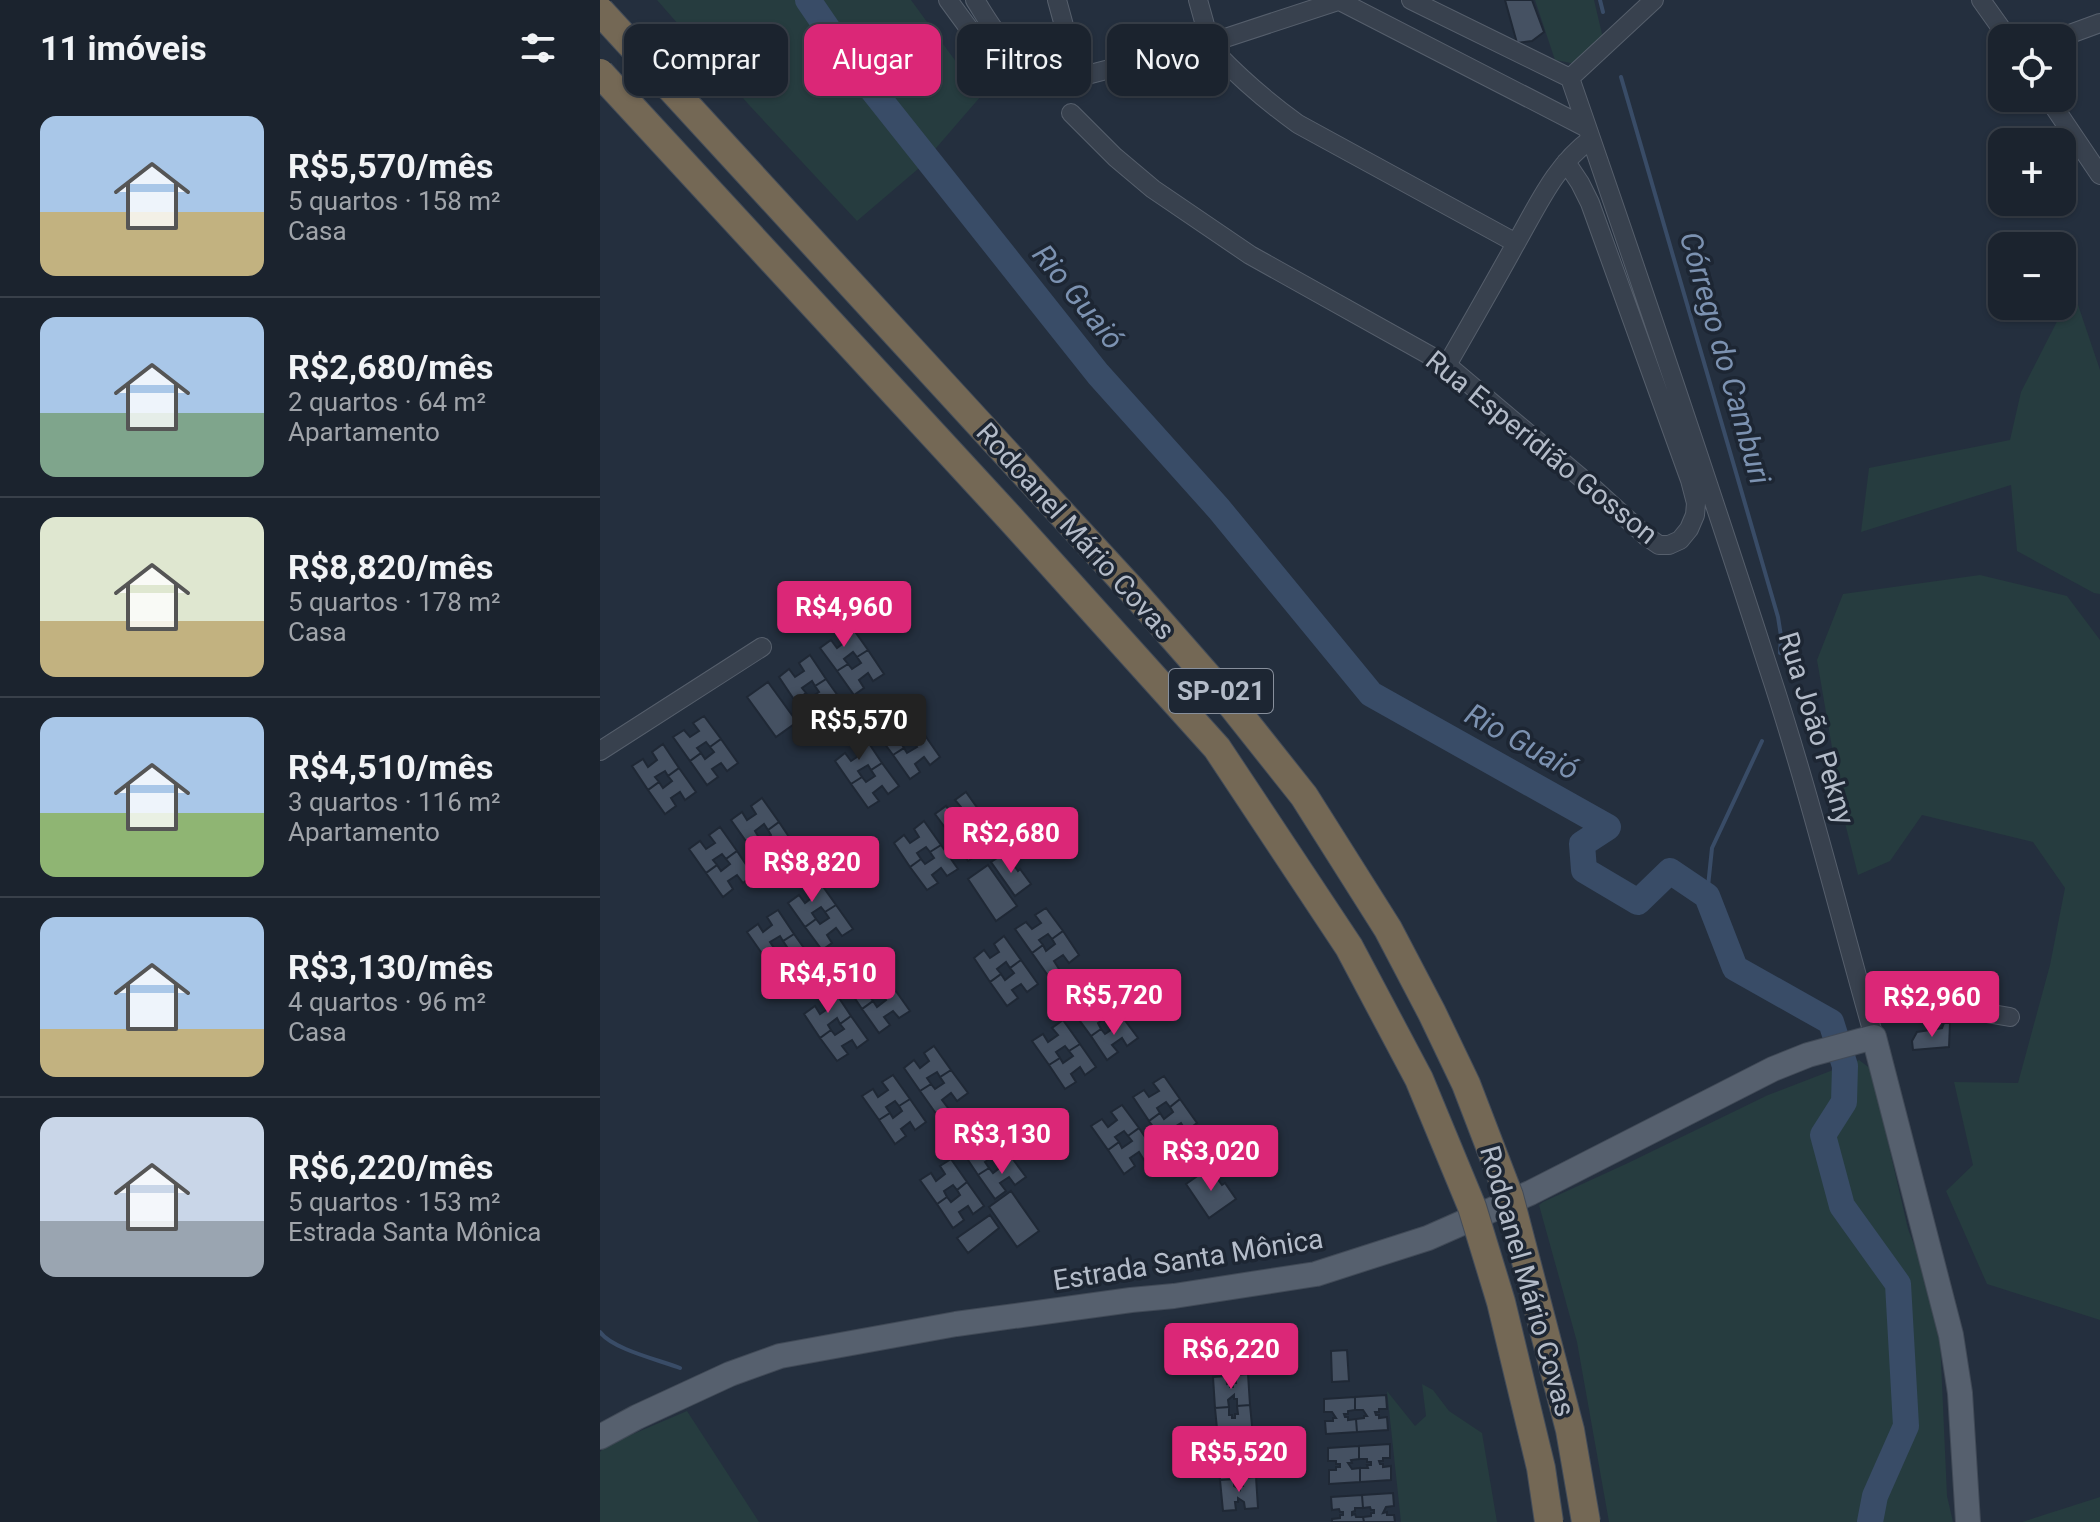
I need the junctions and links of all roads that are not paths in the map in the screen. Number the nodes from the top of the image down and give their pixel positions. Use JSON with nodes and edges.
{"nodes":[{"id":1,"x":948,"y":0,"type":"edge"},
{"id":2,"x":975,"y":0,"type":"edge"},
{"id":3,"x":1057,"y":0,"type":"edge"},
{"id":4,"x":1198,"y":0,"type":"edge"},
{"id":5,"x":1411,"y":0,"type":"edge"},
{"id":6,"x":1654,"y":0,"type":"edge"},
{"id":7,"x":1981,"y":0,"type":"edge"},
{"id":8,"x":1339,"y":1,"type":"edge"},
{"id":9,"x":600,"y":11,"type":"edge"},
{"id":10,"x":2100,"y":23,"type":"edge"},
{"id":11,"x":966,"y":24,"type":"edge"},
{"id":12,"x":990,"y":24,"type":"edge"},
{"id":13,"x":1063,"y":24,"type":"edge"},
{"id":14,"x":1206,"y":24,"type":"edge"},
{"id":15,"x":1998,"y":24,"type":"edge"},
{"id":16,"x":2076,"y":32,"type":"edge"},
{"id":17,"x":1228,"y":44,"type":"edge"},
{"id":18,"x":1228,"y":65,"type":"edge"},
{"id":19,"x":600,"y":73,"type":"edge"},
{"id":20,"x":1570,"y":78,"type":"junction"},
{"id":21,"x":1552,"y":110,"type":"junction"},
{"id":22,"x":2057,"y":112,"type":"edge"},
{"id":23,"x":1071,"y":113,"type":"dead end"},
{"id":24,"x":1589,"y":134,"type":"junction"},
{"id":25,"x":1566,"y":162,"type":"junction"},
{"id":26,"x":2100,"y":175,"type":"edge"},
{"id":27,"x":1516,"y":243,"type":"junction"},
{"id":28,"x":1447,"y":365,"type":"junction"},
{"id":29,"x":762,"y":647,"type":"dead end"},
{"id":30,"x":600,"y":751,"type":"edge"},
{"id":31,"x":1867,"y":1012,"type":"junction"},
{"id":32,"x":2010,"y":1017,"type":"dead end"},
{"id":33,"x":1866,"y":1039,"type":"junction"},
{"id":34,"x":600,"y":1437,"type":"edge"},
{"id":35,"x":1549,"y":1522,"type":"edge"},
{"id":36,"x":1586,"y":1522,"type":"edge"},
{"id":37,"x":1968,"y":1522,"type":"edge"}],
"edges":[{"from":1,"to":11,"type":"street"},
{"from":2,"to":12,"type":"street"},
{"from":3,"to":13,"type":"street"},
{"from":4,"to":14,"type":"street"},
{"from":5,"to":20,"type":"street"},
{"from":6,"to":20,"type":"street"},
{"from":7,"to":15,"type":"street"},
{"from":8,"to":17,"type":"street"},
{"from":8,"to":21,"type":"street"},
{"from":9,"to":36,"type":"highway","name":"Rodoanel Mário Covas","number":"SP-021","bridge":true},
{"from":10,"to":16,"type":"street"},
{"from":18,"to":27,"type":"street"},
{"from":19,"to":35,"type":"highway","name":"Rodoanel Mário Covas","number":"SP-021","bridge":true},
{"from":20,"to":21,"type":"street"},
{"from":20,"to":24,"type":"street","name":"Rua João Pekny"},
{"from":21,"to":24,"type":"street"},
{"from":22,"to":26,"type":"street"},
{"from":23,"to":28,"type":"street","name":"Rua Esperidião Gosson"},
{"from":24,"to":25,"type":"street"},
{"from":24,"to":31,"type":"street","name":"Rua João Pekny"},
{"from":25,"to":27,"type":"street"},
{"from":25,"to":28,"type":"street","name":"Rua Esperidião Gosson"},
{"from":27,"to":28,"type":"street"},
{"from":29,"to":30,"type":"street"},
{"from":31,"to":32,"type":"street"},
{"from":31,"to":33,"type":"street","name":"Rua João Pekny"},
{"from":33,"to":34,"type":"main road","name":"Estrada Santa Mônica"},
{"from":33,"to":37,"type":"main road","name":"Rua João Pekny"}]}
